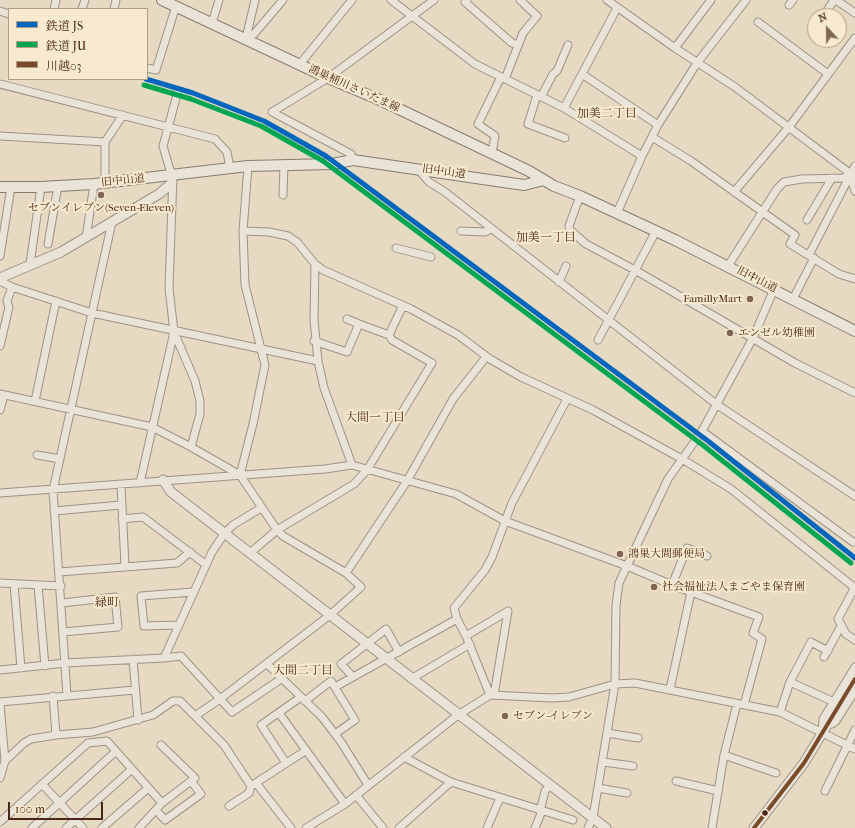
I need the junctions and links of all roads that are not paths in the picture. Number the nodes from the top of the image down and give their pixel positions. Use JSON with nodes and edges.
{"nodes":[{"id":1,"x":162,"y":0,"type":"edge"},
{"id":2,"x":219,"y":0,"type":"edge"},
{"id":3,"x":256,"y":0,"type":"edge"},
{"id":4,"x":283,"y":0,"type":"edge"},
{"id":5,"x":352,"y":0,"type":"edge"},
{"id":6,"x":391,"y":0,"type":"edge"},
{"id":7,"x":434,"y":0,"type":"edge"},
{"id":8,"x":467,"y":0,"type":"edge"},
{"id":9,"x":520,"y":0,"type":"edge"},
{"id":10,"x":607,"y":0,"type":"edge"},
{"id":11,"x":711,"y":0,"type":"edge"},
{"id":12,"x":746,"y":0,"type":"edge"},
{"id":13,"x":835,"y":0,"type":"edge"},
{"id":14,"x":176,"y":6,"type":"junction"},
{"id":15,"x":617,"y":8,"type":"junction"},
{"id":16,"x":855,"y":13,"type":"edge"},
{"id":17,"x":413,"y":16,"type":"junction"},
{"id":18,"x":758,"y":22,"type":"dead end"},
{"id":19,"x":212,"y":23,"type":"junction"},
{"id":20,"x":246,"y":38,"type":"junction"},
{"id":21,"x":855,"y":38,"type":"edge"},
{"id":22,"x":518,"y":45,"type":"junction"},
{"id":23,"x":568,"y":45,"type":"dead end"},
{"id":24,"x":675,"y":48,"type":"junction"},
{"id":25,"x":697,"y":63,"type":"junction"},
{"id":26,"x":300,"y":64,"type":"junction"},
{"id":27,"x":148,"y":68,"type":"edge"},
{"id":28,"x":582,"y":74,"type":"junction"},
{"id":29,"x":828,"y":74,"type":"junction"},
{"id":30,"x":328,"y":78,"type":"junction"},
{"id":31,"x":503,"y":78,"type":"junction"},
{"id":32,"x":0,"y":84,"type":"edge"},
{"id":33,"x":178,"y":91,"type":"dead end"},
{"id":34,"x":539,"y":96,"type":"junction"},
{"id":35,"x":564,"y":108,"type":"junction"},
{"id":36,"x":123,"y":115,"type":"junction"},
{"id":37,"x":658,"y":125,"type":"junction"},
{"id":38,"x":168,"y":126,"type":"junction"},
{"id":39,"x":789,"y":128,"type":"junction"},
{"id":40,"x":0,"y":136,"type":"edge"},
{"id":41,"x":652,"y":137,"type":"junction"},
{"id":42,"x":565,"y":138,"type":"dead end"},
{"id":43,"x":105,"y":142,"type":"junction"},
{"id":44,"x":492,"y":153,"type":"junction"},
{"id":45,"x":642,"y":156,"type":"junction"},
{"id":46,"x":353,"y":160,"type":"junction"},
{"id":47,"x":284,"y":165,"type":"junction"},
{"id":48,"x":248,"y":166,"type":"junction"},
{"id":49,"x":855,"y":166,"type":"edge"},
{"id":50,"x":230,"y":168,"type":"junction"},
{"id":51,"x":418,"y":169,"type":"junction"},
{"id":52,"x":853,"y":176,"type":"edge"},
{"id":53,"x":832,"y":178,"type":"junction"},
{"id":54,"x":172,"y":179,"type":"junction"},
{"id":55,"x":544,"y":180,"type":"junction"},
{"id":56,"x":105,"y":182,"type":"junction"},
{"id":57,"x":94,"y":184,"type":"junction"},
{"id":58,"x":0,"y":186,"type":"edge"},
{"id":59,"x":58,"y":186,"type":"junction"},
{"id":60,"x":11,"y":187,"type":"junction"},
{"id":61,"x":41,"y":188,"type":"junction"},
{"id":62,"x":855,"y":191,"type":"edge"},
{"id":63,"x":734,"y":192,"type":"junction"},
{"id":64,"x":283,"y":195,"type":"dead end"},
{"id":65,"x":580,"y":196,"type":"junction"},
{"id":66,"x":762,"y":212,"type":"junction"},
{"id":67,"x":617,"y":213,"type":"junction"},
{"id":68,"x":807,"y":220,"type":"dead end"},
{"id":69,"x":112,"y":222,"type":"junction"},
{"id":70,"x":491,"y":229,"type":"junction"},
{"id":71,"x":243,"y":231,"type":"junction"},
{"id":72,"x":461,"y":231,"type":"dead end"},
{"id":73,"x":656,"y":231,"type":"junction"},
{"id":74,"x":86,"y":238,"type":"junction"},
{"id":75,"x":48,"y":244,"type":"dead end"},
{"id":76,"x":396,"y":248,"type":"dead end"},
{"id":77,"x":0,"y":256,"type":"edge"},
{"id":78,"x":432,"y":257,"type":"dead end"},
{"id":79,"x":812,"y":257,"type":"junction"},
{"id":80,"x":30,"y":264,"type":"junction"},
{"id":81,"x":315,"y":264,"type":"junction"},
{"id":82,"x":566,"y":266,"type":"dead end"},
{"id":83,"x":728,"y":266,"type":"junction"},
{"id":84,"x":635,"y":270,"type":"junction"},
{"id":85,"x":0,"y":278,"type":"edge"},
{"id":86,"x":855,"y":279,"type":"edge"},
{"id":87,"x":0,"y":281,"type":"edge"},
{"id":88,"x":559,"y":282,"type":"junction"},
{"id":89,"x":12,"y":287,"type":"junction"},
{"id":90,"x":774,"y":289,"type":"junction"},
{"id":91,"x":793,"y":299,"type":"junction"},
{"id":92,"x":56,"y":301,"type":"junction"},
{"id":93,"x":403,"y":305,"type":"junction"},
{"id":94,"x":92,"y":313,"type":"junction"},
{"id":95,"x":347,"y":319,"type":"dead end"},
{"id":96,"x":610,"y":321,"type":"junction"},
{"id":97,"x":359,"y":324,"type":"junction"},
{"id":98,"x":855,"y":331,"type":"edge"},
{"id":99,"x":174,"y":332,"type":"junction"},
{"id":100,"x":389,"y":336,"type":"junction"},
{"id":101,"x":753,"y":338,"type":"junction"},
{"id":102,"x":598,"y":340,"type":"dead end"},
{"id":103,"x":314,"y":341,"type":"junction"},
{"id":104,"x":0,"y":346,"type":"edge"},
{"id":105,"x":260,"y":349,"type":"junction"},
{"id":106,"x":486,"y":357,"type":"junction"},
{"id":107,"x":318,"y":361,"type":"junction"},
{"id":108,"x":855,"y":393,"type":"edge"},
{"id":109,"x":2,"y":394,"type":"edge"},
{"id":110,"x":567,"y":398,"type":"junction"},
{"id":111,"x":35,"y":402,"type":"junction"},
{"id":112,"x":716,"y":404,"type":"junction"},
{"id":113,"x":72,"y":409,"type":"junction"},
{"id":114,"x":0,"y":410,"type":"edge"},
{"id":115,"x":152,"y":426,"type":"junction"},
{"id":116,"x":702,"y":431,"type":"junction"},
{"id":117,"x":191,"y":447,"type":"junction"},
{"id":118,"x":37,"y":455,"type":"dead end"},
{"id":119,"x":60,"y":459,"type":"junction"},
{"id":120,"x":682,"y":459,"type":"junction"},
{"id":121,"x":352,"y":465,"type":"junction"},
{"id":122,"x":367,"y":470,"type":"junction"},
{"id":123,"x":240,"y":475,"type":"junction"},
{"id":124,"x":163,"y":480,"type":"junction"},
{"id":125,"x":407,"y":481,"type":"junction"},
{"id":126,"x":140,"y":483,"type":"junction"},
{"id":127,"x":121,"y":485,"type":"junction"},
{"id":128,"x":53,"y":490,"type":"junction"},
{"id":129,"x":0,"y":493,"type":"edge"},
{"id":130,"x":855,"y":496,"type":"edge"},
{"id":131,"x":121,"y":505,"type":"junction"},
{"id":132,"x":261,"y":508,"type":"junction"},
{"id":133,"x":54,"y":511,"type":"junction"},
{"id":134,"x":122,"y":518,"type":"junction"},
{"id":135,"x":505,"y":521,"type":"junction"},
{"id":136,"x":277,"y":530,"type":"junction"},
{"id":137,"x":224,"y":534,"type":"junction"},
{"id":138,"x":854,"y":542,"type":"edge"},
{"id":139,"x":190,"y":552,"type":"junction"},
{"id":140,"x":250,"y":553,"type":"junction"},
{"id":141,"x":707,"y":556,"type":"dead end"},
{"id":142,"x":205,"y":564,"type":"junction"},
{"id":143,"x":125,"y":566,"type":"junction"},
{"id":144,"x":627,"y":566,"type":"junction"},
{"id":145,"x":59,"y":572,"type":"junction"},
{"id":146,"x":346,"y":573,"type":"junction"},
{"id":147,"x":0,"y":583,"type":"edge"},
{"id":148,"x":14,"y":584,"type":"junction"},
{"id":149,"x":38,"y":585,"type":"junction"},
{"id":150,"x":61,"y":586,"type":"junction"},
{"id":151,"x":672,"y":586,"type":"junction"},
{"id":152,"x":855,"y":587,"type":"edge"},
{"id":153,"x":193,"y":592,"type":"junction"},
{"id":154,"x":691,"y":592,"type":"junction"},
{"id":155,"x":62,"y":603,"type":"junction"},
{"id":156,"x":330,"y":615,"type":"junction"},
{"id":157,"x":457,"y":619,"type":"junction"},
{"id":158,"x":179,"y":625,"type":"junction"},
{"id":159,"x":841,"y":626,"type":"junction"},
{"id":160,"x":64,"y":632,"type":"junction"},
{"id":161,"x":466,"y":636,"type":"junction"},
{"id":162,"x":855,"y":640,"type":"edge"},
{"id":163,"x":367,"y":644,"type":"junction"},
{"id":164,"x":470,"y":644,"type":"junction"},
{"id":165,"x":828,"y":650,"type":"junction"},
{"id":166,"x":399,"y":652,"type":"junction"},
{"id":167,"x":164,"y":658,"type":"junction"},
{"id":168,"x":824,"y":658,"type":"dead end"},
{"id":169,"x":133,"y":659,"type":"junction"},
{"id":170,"x":386,"y":659,"type":"junction"},
{"id":171,"x":65,"y":663,"type":"junction"},
{"id":172,"x":267,"y":664,"type":"junction"},
{"id":173,"x":45,"y":666,"type":"junction"},
{"id":174,"x":855,"y":667,"type":"edge"},
{"id":175,"x":21,"y":668,"type":"junction"},
{"id":176,"x":0,"y":670,"type":"edge"},
{"id":177,"x":353,"y":677,"type":"junction"},
{"id":178,"x":281,"y":679,"type":"junction"},
{"id":179,"x":412,"y":679,"type":"junction"},
{"id":180,"x":855,"y":679,"type":"edge"},
{"id":181,"x":790,"y":682,"type":"junction"},
{"id":182,"x":615,"y":684,"type":"junction"},
{"id":183,"x":335,"y":687,"type":"junction"},
{"id":184,"x":135,"y":690,"type":"junction"},
{"id":185,"x":670,"y":690,"type":"junction"},
{"id":186,"x":855,"y":691,"type":"edge"},
{"id":187,"x":67,"y":695,"type":"junction"},
{"id":188,"x":492,"y":695,"type":"junction"},
{"id":189,"x":53,"y":696,"type":"junction"},
{"id":190,"x":220,"y":699,"type":"junction"},
{"id":191,"x":303,"y":699,"type":"junction"},
{"id":192,"x":834,"y":702,"type":"junction"},
{"id":193,"x":0,"y":703,"type":"edge"},
{"id":194,"x":740,"y":704,"type":"junction"},
{"id":195,"x":780,"y":712,"type":"junction"},
{"id":196,"x":279,"y":713,"type":"junction"},
{"id":197,"x":458,"y":714,"type":"junction"},
{"id":198,"x":195,"y":716,"type":"junction"},
{"id":199,"x":138,"y":720,"type":"junction"},
{"id":200,"x":828,"y":722,"type":"junction"},
{"id":201,"x":855,"y":730,"type":"edge"},
{"id":202,"x":1,"y":732,"type":"edge"},
{"id":203,"x":822,"y":732,"type":"junction"},
{"id":204,"x":607,"y":733,"type":"junction"},
{"id":205,"x":335,"y":734,"type":"junction"},
{"id":206,"x":56,"y":735,"type":"junction"},
{"id":207,"x":638,"y":738,"type":"dead end"},
{"id":208,"x":160,"y":745,"type":"dead end"},
{"id":209,"x":847,"y":745,"type":"junction"},
{"id":210,"x":855,"y":749,"type":"edge"},
{"id":211,"x":305,"y":751,"type":"junction"},
{"id":212,"x":115,"y":752,"type":"junction"},
{"id":213,"x":724,"y":755,"type":"junction"},
{"id":214,"x":404,"y":757,"type":"junction"},
{"id":215,"x":603,"y":762,"type":"junction"},
{"id":216,"x":286,"y":763,"type":"junction"},
{"id":217,"x":3,"y":764,"type":"edge"},
{"id":218,"x":633,"y":766,"type":"dead end"},
{"id":219,"x":131,"y":770,"type":"junction"},
{"id":220,"x":776,"y":774,"type":"dead end"},
{"id":221,"x":0,"y":778,"type":"edge"},
{"id":222,"x":191,"y":781,"type":"junction"},
{"id":223,"x":676,"y":781,"type":"dead end"},
{"id":224,"x":451,"y":782,"type":"junction"},
{"id":225,"x":42,"y":784,"type":"junction"},
{"id":226,"x":254,"y":785,"type":"junction"},
{"id":227,"x":368,"y":785,"type":"junction"},
{"id":228,"x":550,"y":785,"type":"junction"},
{"id":229,"x":598,"y":788,"type":"junction"},
{"id":230,"x":147,"y":789,"type":"junction"},
{"id":231,"x":718,"y":791,"type":"junction"},
{"id":232,"x":825,"y":791,"type":"dead end"},
{"id":233,"x":627,"y":794,"type":"dead end"},
{"id":234,"x":356,"y":795,"type":"junction"},
{"id":235,"x":500,"y":798,"type":"junction"},
{"id":236,"x":59,"y":803,"type":"junction"},
{"id":237,"x":162,"y":804,"type":"junction"},
{"id":238,"x":345,"y":804,"type":"junction"},
{"id":239,"x":229,"y":806,"type":"dead end"},
{"id":240,"x":156,"y":810,"type":"junction"},
{"id":241,"x":541,"y":811,"type":"junction"},
{"id":242,"x":593,"y":817,"type":"junction"},
{"id":243,"x":75,"y":820,"type":"junction"},
{"id":244,"x":573,"y":820,"type":"dead end"},
{"id":245,"x":2,"y":822,"type":"edge"},
{"id":246,"x":32,"y":828,"type":"edge"},
{"id":247,"x":66,"y":828,"type":"edge"},
{"id":248,"x":83,"y":828,"type":"edge"},
{"id":249,"x":102,"y":828,"type":"edge"},
{"id":250,"x":139,"y":828,"type":"edge"},
{"id":251,"x":291,"y":828,"type":"edge"},
{"id":252,"x":306,"y":828,"type":"edge"},
{"id":253,"x":383,"y":828,"type":"edge"},
{"id":254,"x":399,"y":828,"type":"edge"},
{"id":255,"x":487,"y":828,"type":"edge"},
{"id":256,"x":535,"y":828,"type":"edge"},
{"id":257,"x":588,"y":828,"type":"edge"},
{"id":258,"x":606,"y":828,"type":"edge"},
{"id":259,"x":712,"y":828,"type":"edge"},
{"id":260,"x":754,"y":828,"type":"edge"}],
"edges":[{"from":1,"to":14,"type":"main road","name":"鴻巣桶川さいたま線"},
{"from":2,"to":19,"type":"street"},
{"from":3,"to":20,"type":"street"},
{"from":4,"to":20,"type":"street"},
{"from":5,"to":26,"type":"street"},
{"from":6,"to":17,"type":"street"},
{"from":7,"to":17,"type":"street"},
{"from":8,"to":22,"type":"street"},
{"from":9,"to":22,"type":"street"},
{"from":10,"to":15,"type":"street"},
{"from":11,"to":24,"type":"street"},
{"from":12,"to":25,"type":"street"},
{"from":13,"to":16,"type":"street"},
{"from":14,"to":19,"type":"main road","name":"鴻巣桶川さいたま線"},
{"from":14,"to":27,"type":"street"},
{"from":15,"to":24,"type":"street"},
{"from":15,"to":28,"type":"street"},
{"from":17,"to":30,"type":"street"},
{"from":17,"to":31,"type":"street"},
{"from":18,"to":29,"type":"street"},
{"from":19,"to":20,"type":"main road","name":"鴻巣桶川さいたま線"},
{"from":20,"to":26,"type":"main road","name":"鴻巣桶川さいたま線"},
{"from":21,"to":29,"type":"street"},
{"from":22,"to":31,"type":"street"},
{"from":23,"to":34,"type":"street"},
{"from":24,"to":25,"type":"street"},
{"from":25,"to":37,"type":"street"},
{"from":25,"to":39,"type":"street"},
{"from":26,"to":30,"type":"main road","name":"鴻巣桶川さいたま線"},
{"from":28,"to":35,"type":"street"},
{"from":28,"to":37,"type":"street"},
{"from":29,"to":39,"type":"street"},
{"from":30,"to":44,"type":"main road","name":"鴻巣桶川さいたま線"},
{"from":30,"to":46,"type":"street"},
{"from":31,"to":34,"type":"street"},
{"from":31,"to":44,"type":"street"},
{"from":32,"to":36,"type":"street"},
{"from":33,"to":38,"type":"street"},
{"from":34,"to":35,"type":"street"},
{"from":34,"to":42,"type":"street"},
{"from":35,"to":45,"type":"street"},
{"from":36,"to":38,"type":"street"},
{"from":36,"to":43,"type":"street"},
{"from":37,"to":41,"type":"street"},
{"from":38,"to":50,"type":"street"},
{"from":38,"to":54,"type":"street"},
{"from":39,"to":52,"type":"street"},
{"from":39,"to":63,"type":"street"},
{"from":40,"to":43,"type":"street"},
{"from":41,"to":45,"type":"street"},
{"from":41,"to":63,"type":"street"},
{"from":43,"to":56,"type":"street"},
{"from":44,"to":55,"type":"main road","name":"鴻巣桶川さいたま線"},
{"from":45,"to":67,"type":"street"},
{"from":46,"to":47,"type":"main road","name":"旧中山道"},
{"from":46,"to":51,"type":"main road","name":"旧中山道"},
{"from":47,"to":48,"type":"main road","name":"旧中山道"},
{"from":47,"to":64,"type":"street"},
{"from":48,"to":50,"type":"main road","name":"旧中山道"},
{"from":48,"to":71,"type":"street"},
{"from":49,"to":52,"type":"street"},
{"from":50,"to":54,"type":"main road","name":"旧中山道"},
{"from":51,"to":55,"type":"main road","name":"旧中山道"},
{"from":51,"to":70,"type":"street"},
{"from":52,"to":53,"type":"street"},
{"from":52,"to":62,"type":"street"},
{"from":52,"to":79,"type":"street"},
{"from":53,"to":66,"type":"street"},
{"from":53,"to":68,"type":"street"},
{"from":54,"to":56,"type":"main road","name":"旧中山道"},
{"from":54,"to":69,"type":"street"},
{"from":54,"to":99,"type":"street"},
{"from":55,"to":65,"type":"main road","name":"旧中山道"},
{"from":56,"to":57,"type":"main road","name":"旧中山道"},
{"from":57,"to":59,"type":"main road","name":"旧中山道"},
{"from":57,"to":74,"type":"street"},
{"from":58,"to":60,"type":"main road","name":"旧中山道"},
{"from":59,"to":61,"type":"main road","name":"旧中山道"},
{"from":59,"to":75,"type":"street"},
{"from":60,"to":61,"type":"main road","name":"旧中山道"},
{"from":60,"to":77,"type":"street"},
{"from":61,"to":80,"type":"street"},
{"from":63,"to":66,"type":"street"},
{"from":65,"to":67,"type":"main road","name":"旧中山道"},
{"from":65,"to":84,"type":"street"},
{"from":66,"to":79,"type":"street"},
{"from":66,"to":83,"type":"street"},
{"from":67,"to":73,"type":"main road","name":"旧中山道"},
{"from":69,"to":74,"type":"street"},
{"from":69,"to":94,"type":"street"},
{"from":70,"to":72,"type":"street"},
{"from":70,"to":88,"type":"street"},
{"from":71,"to":81,"type":"street"},
{"from":71,"to":105,"type":"street"},
{"from":73,"to":83,"type":"main road","name":"旧中山道"},
{"from":73,"to":84,"type":"street"},
{"from":74,"to":80,"type":"street"},
{"from":76,"to":78,"type":"street"},
{"from":79,"to":86,"type":"street"},
{"from":79,"to":91,"type":"street"},
{"from":80,"to":85,"type":"street"},
{"from":81,"to":93,"type":"street"},
{"from":81,"to":103,"type":"street"},
{"from":82,"to":88,"type":"street"},
{"from":83,"to":90,"type":"main road","name":"旧中山道"},
{"from":84,"to":96,"type":"street"},
{"from":84,"to":101,"type":"street"},
{"from":87,"to":89,"type":"street"},
{"from":88,"to":96,"type":"street"},
{"from":89,"to":92,"type":"street"},
{"from":89,"to":104,"type":"street"},
{"from":90,"to":91,"type":"main road","name":"旧中山道"},
{"from":90,"to":101,"type":"street"},
{"from":91,"to":98,"type":"main road","name":"旧中山道"},
{"from":92,"to":94,"type":"street"},
{"from":92,"to":111,"type":"street"},
{"from":93,"to":100,"type":"street"},
{"from":93,"to":106,"type":"street"},
{"from":94,"to":99,"type":"street"},
{"from":94,"to":113,"type":"street"},
{"from":95,"to":97,"type":"street"},
{"from":96,"to":102,"type":"street"},
{"from":96,"to":112,"type":"street"},
{"from":97,"to":100,"type":"street"},
{"from":97,"to":103,"type":"street"},
{"from":99,"to":105,"type":"street"},
{"from":99,"to":115,"type":"street"},
{"from":99,"to":117,"type":"street"},
{"from":100,"to":122,"type":"street"},
{"from":101,"to":108,"type":"street"},
{"from":101,"to":112,"type":"street"},
{"from":103,"to":107,"type":"street"},
{"from":105,"to":107,"type":"street"},
{"from":105,"to":123,"type":"street"},
{"from":106,"to":110,"type":"street"},
{"from":106,"to":125,"type":"street"},
{"from":107,"to":121,"type":"street"},
{"from":109,"to":111,"type":"street"},
{"from":109,"to":114,"type":"street"},
{"from":110,"to":120,"type":"street"},
{"from":110,"to":135,"type":"street"},
{"from":111,"to":113,"type":"street"},
{"from":112,"to":116,"type":"street"},
{"from":112,"to":130,"type":"street"},
{"from":113,"to":115,"type":"street"},
{"from":113,"to":119,"type":"street"},
{"from":115,"to":117,"type":"street"},
{"from":115,"to":126,"type":"street"},
{"from":116,"to":120,"type":"street"},
{"from":116,"to":138,"type":"street"},
{"from":117,"to":123,"type":"street"},
{"from":118,"to":119,"type":"street"},
{"from":119,"to":128,"type":"street"},
{"from":120,"to":144,"type":"street"},
{"from":120,"to":152,"type":"street"},
{"from":121,"to":122,"type":"street"},
{"from":121,"to":123,"type":"street"},
{"from":122,"to":125,"type":"street"},
{"from":122,"to":136,"type":"street"},
{"from":123,"to":124,"type":"street"},
{"from":123,"to":132,"type":"street"},
{"from":124,"to":126,"type":"street"},
{"from":124,"to":137,"type":"street"},
{"from":125,"to":135,"type":"street"},
{"from":125,"to":146,"type":"street"},
{"from":126,"to":127,"type":"street"},
{"from":127,"to":128,"type":"street"},
{"from":127,"to":131,"type":"street"},
{"from":128,"to":129,"type":"street"},
{"from":128,"to":133,"type":"street"},
{"from":131,"to":133,"type":"street"},
{"from":131,"to":134,"type":"street"},
{"from":132,"to":136,"type":"street"},
{"from":132,"to":137,"type":"street"},
{"from":133,"to":145,"type":"street"},
{"from":134,"to":139,"type":"street"},
{"from":134,"to":143,"type":"street"},
{"from":135,"to":144,"type":"street"},
{"from":135,"to":157,"type":"street"},
{"from":136,"to":140,"type":"street"},
{"from":136,"to":146,"type":"street"},
{"from":137,"to":140,"type":"street"},
{"from":137,"to":142,"type":"street"},
{"from":139,"to":142,"type":"street"},
{"from":139,"to":143,"type":"street"},
{"from":140,"to":156,"type":"street"},
{"from":141,"to":151,"type":"street"},
{"from":142,"to":153,"type":"street"},
{"from":143,"to":145,"type":"street"},
{"from":144,"to":151,"type":"street"},
{"from":144,"to":182,"type":"street"},
{"from":145,"to":150,"type":"street"},
{"from":146,"to":156,"type":"street"},
{"from":147,"to":148,"type":"street"},
{"from":148,"to":149,"type":"street"},
{"from":148,"to":175,"type":"street"},
{"from":149,"to":150,"type":"street"},
{"from":149,"to":173,"type":"street"},
{"from":150,"to":155,"type":"street"},
{"from":151,"to":154,"type":"street"},
{"from":152,"to":159,"type":"street"},
{"from":153,"to":158,"type":"street"},
{"from":153,"to":158,"type":"street"},
{"from":154,"to":185,"type":"street"},
{"from":154,"to":194,"type":"street"},
{"from":155,"to":160,"type":"street"},
{"from":155,"to":160,"type":"street"},
{"from":156,"to":163,"type":"street"},
{"from":156,"to":172,"type":"street"},
{"from":157,"to":161,"type":"street"},
{"from":157,"to":166,"type":"street"},
{"from":158,"to":167,"type":"street"},
{"from":159,"to":162,"type":"street"},
{"from":159,"to":165,"type":"street"},
{"from":160,"to":171,"type":"street"},
{"from":161,"to":164,"type":"street"},
{"from":161,"to":188,"type":"street"},
{"from":163,"to":166,"type":"street"},
{"from":163,"to":170,"type":"street"},
{"from":163,"to":177,"type":"street"},
{"from":164,"to":179,"type":"street"},
{"from":164,"to":188,"type":"street"},
{"from":165,"to":168,"type":"street"},
{"from":165,"to":181,"type":"street"},
{"from":166,"to":170,"type":"street"},
{"from":167,"to":169,"type":"street"},
{"from":167,"to":190,"type":"street"},
{"from":169,"to":171,"type":"street"},
{"from":169,"to":184,"type":"street"},
{"from":170,"to":177,"type":"street"},
{"from":170,"to":179,"type":"street"},
{"from":171,"to":173,"type":"street"},
{"from":171,"to":187,"type":"street"},
{"from":172,"to":178,"type":"street"},
{"from":172,"to":190,"type":"street"},
{"from":173,"to":175,"type":"street"},
{"from":174,"to":192,"type":"street"},
{"from":175,"to":176,"type":"street"},
{"from":177,"to":183,"type":"street"},
{"from":178,"to":190,"type":"street"},
{"from":178,"to":191,"type":"street"},
{"from":179,"to":197,"type":"street"},
{"from":180,"to":200,"type":"street"},
{"from":181,"to":192,"type":"street"},
{"from":181,"to":195,"type":"street"},
{"from":182,"to":185,"type":"street"},
{"from":182,"to":188,"type":"street"},
{"from":182,"to":204,"type":"street"},
{"from":183,"to":191,"type":"street"},
{"from":183,"to":205,"type":"street"},
{"from":184,"to":187,"type":"street"},
{"from":184,"to":199,"type":"street"},
{"from":185,"to":194,"type":"street"},
{"from":186,"to":200,"type":"street"},
{"from":187,"to":189,"type":"street"},
{"from":188,"to":197,"type":"street"},
{"from":189,"to":193,"type":"street"},
{"from":189,"to":206,"type":"street"},
{"from":190,"to":198,"type":"street"},
{"from":191,"to":196,"type":"street"},
{"from":191,"to":205,"type":"street"},
{"from":192,"to":203,"type":"street"},
{"from":193,"to":202,"type":"street"},
{"from":194,"to":195,"type":"street"},
{"from":194,"to":213,"type":"street"},
{"from":195,"to":203,"type":"street"},
{"from":196,"to":211,"type":"street"},
{"from":196,"to":216,"type":"street"},
{"from":197,"to":214,"type":"street"},
{"from":197,"to":228,"type":"street"},
{"from":198,"to":199,"type":"street"},
{"from":198,"to":226,"type":"street"},
{"from":199,"to":206,"type":"street"},
{"from":200,"to":203,"type":"street"},
{"from":201,"to":209,"type":"street"},
{"from":202,"to":217,"type":"street"},
{"from":203,"to":209,"type":"street"},
{"from":203,"to":260,"type":"street"},
{"from":204,"to":207,"type":"street"},
{"from":204,"to":215,"type":"street"},
{"from":205,"to":227,"type":"street"},
{"from":206,"to":217,"type":"street"},
{"from":208,"to":222,"type":"street"},
{"from":209,"to":210,"type":"street"},
{"from":209,"to":232,"type":"street"},
{"from":211,"to":216,"type":"street"},
{"from":211,"to":238,"type":"street"},
{"from":212,"to":219,"type":"street"},
{"from":212,"to":225,"type":"street"},
{"from":212,"to":236,"type":"street"},
{"from":213,"to":220,"type":"street"},
{"from":213,"to":231,"type":"street"},
{"from":214,"to":224,"type":"street"},
{"from":214,"to":227,"type":"street"},
{"from":215,"to":218,"type":"street"},
{"from":215,"to":229,"type":"street"},
{"from":216,"to":226,"type":"street"},
{"from":217,"to":221,"type":"street"},
{"from":219,"to":230,"type":"street"},
{"from":219,"to":243,"type":"street"},
{"from":222,"to":237,"type":"street"},
{"from":222,"to":240,"type":"street"},
{"from":223,"to":231,"type":"street"},
{"from":224,"to":235,"type":"street"},
{"from":224,"to":254,"type":"street"},
{"from":225,"to":236,"type":"street"},
{"from":225,"to":245,"type":"street"},
{"from":226,"to":239,"type":"street"},
{"from":226,"to":251,"type":"street"},
{"from":227,"to":234,"type":"street"},
{"from":228,"to":241,"type":"street"},
{"from":228,"to":242,"type":"street"},
{"from":229,"to":233,"type":"street"},
{"from":229,"to":242,"type":"street"},
{"from":230,"to":237,"type":"street"},
{"from":230,"to":249,"type":"street"},
{"from":231,"to":259,"type":"street"},
{"from":234,"to":238,"type":"street"},
{"from":234,"to":253,"type":"street"},
{"from":235,"to":241,"type":"street"},
{"from":235,"to":255,"type":"street"},
{"from":236,"to":243,"type":"street"},
{"from":236,"to":246,"type":"street"},
{"from":237,"to":240,"type":"street"},
{"from":238,"to":252,"type":"street"},
{"from":240,"to":250,"type":"street"},
{"from":241,"to":244,"type":"street"},
{"from":241,"to":256,"type":"street"},
{"from":242,"to":257,"type":"street"},
{"from":242,"to":258,"type":"street"},
{"from":243,"to":247,"type":"street"},
{"from":243,"to":248,"type":"street"}]}
